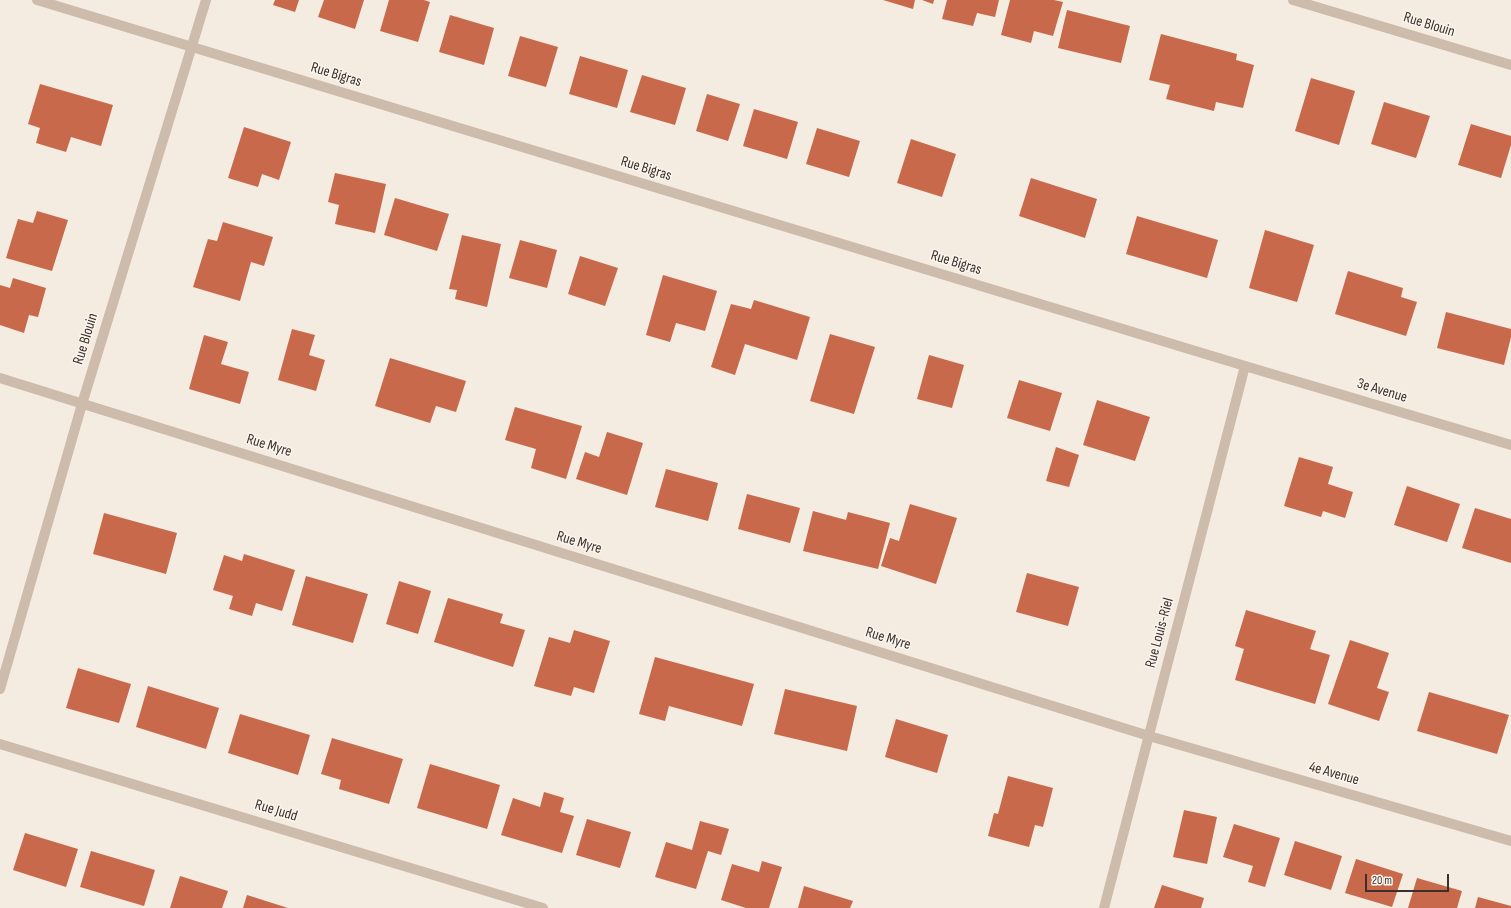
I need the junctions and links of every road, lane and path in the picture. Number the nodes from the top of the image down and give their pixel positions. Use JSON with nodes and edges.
{"nodes":[{"id":1,"x":37,"y":0,"type":"edge"},
{"id":2,"x":206,"y":0,"type":"edge"},
{"id":3,"x":1293,"y":0,"type":"edge"},
{"id":4,"x":192,"y":47,"type":"junction"},
{"id":5,"x":1511,"y":65,"type":"edge"},
{"id":6,"x":1245,"y":366,"type":"junction"},
{"id":7,"x":0,"y":378,"type":"edge"},
{"id":8,"x":82,"y":404,"type":"junction"},
{"id":9,"x":1511,"y":445,"type":"edge"},
{"id":10,"x":0,"y":689,"type":"edge"},
{"id":11,"x":1149,"y":736,"type":"junction"},
{"id":12,"x":0,"y":744,"type":"edge"},
{"id":13,"x":1511,"y":842,"type":"edge"},
{"id":14,"x":543,"y":908,"type":"edge"},
{"id":15,"x":1104,"y":908,"type":"edge"}],
"edges":[{"from":1,"to":4,"type":"street","name":"Rue Bigras"},
{"from":2,"to":4,"type":"street","name":"Rue Blouin"},
{"from":3,"to":5,"type":"street","name":"Rue Blouin"},
{"from":4,"to":6,"type":"street","name":"Rue Bigras"},
{"from":4,"to":8,"type":"street","name":"Rue Blouin"},
{"from":6,"to":9,"type":"street","name":"3e Avenue"},
{"from":6,"to":11,"type":"street","name":"Rue Louis-Riel"},
{"from":7,"to":8,"type":"street","name":"Rue Myre"},
{"from":8,"to":10,"type":"street","name":"Rue Blouin"},
{"from":8,"to":11,"type":"street","name":"Rue Myre"},
{"from":11,"to":13,"type":"street","name":"4e Avenue"},
{"from":11,"to":15,"type":"street","name":"Rue Louis-Riel"},
{"from":12,"to":14,"type":"street","name":"Rue Judd"}]}
